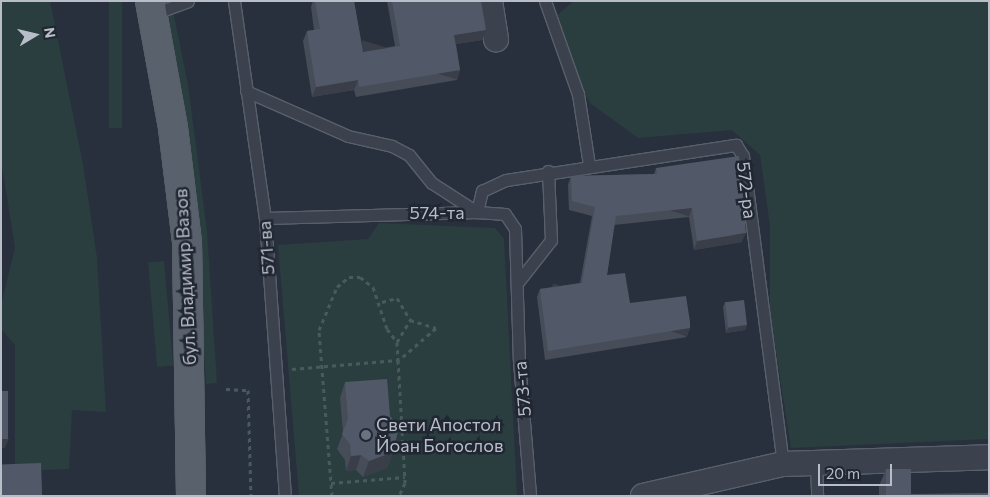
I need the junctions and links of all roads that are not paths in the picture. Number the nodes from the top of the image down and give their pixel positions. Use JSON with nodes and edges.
{"nodes":[{"id":1,"x":188,"y":1,"type":"edge"},
{"id":2,"x":234,"y":1,"type":"edge"},
{"id":3,"x":490,"y":1,"type":"edge"},
{"id":4,"x":545,"y":1,"type":"edge"},
{"id":5,"x":151,"y":7,"type":"edge"},
{"id":6,"x":496,"y":40,"type":"dead end"},
{"id":7,"x":246,"y":92,"type":"junction"},
{"id":8,"x":589,"y":165,"type":"junction"},
{"id":9,"x":548,"y":171,"type":"junction"},
{"id":10,"x":477,"y":212,"type":"junction"},
{"id":11,"x":265,"y":218,"type":"junction"},
{"id":12,"x":518,"y":282,"type":"junction"},
{"id":13,"x":989,"y":457,"type":"edge"},
{"id":14,"x":816,"y":462,"type":"junction"},
{"id":15,"x":783,"y":464,"type":"junction"},
{"id":16,"x":192,"y":496,"type":"edge"},
{"id":17,"x":284,"y":496,"type":"edge"},
{"id":18,"x":530,"y":496,"type":"edge"},
{"id":19,"x":643,"y":496,"type":"edge"},
{"id":20,"x":817,"y":496,"type":"edge"}],
"edges":[{"from":1,"to":5,"type":"lane"},
{"from":2,"to":7,"type":"lane","name":"571-ва"},
{"from":3,"to":6,"type":"street"},
{"from":4,"to":8,"type":"lane"},
{"from":5,"to":16,"type":"main road","name":"бул. Владимир Вазов"},
{"from":7,"to":10,"type":"lane"},
{"from":7,"to":11,"type":"lane","name":"571-ва"},
{"from":8,"to":9,"type":"lane","name":"574-та"},
{"from":8,"to":15,"type":"lane","name":"572-ра"},
{"from":9,"to":10,"type":"lane","name":"574-та"},
{"from":9,"to":12,"type":"lane"},
{"from":10,"to":11,"type":"lane","name":"574-та"},
{"from":10,"to":12,"type":"lane","name":"573-та"},
{"from":11,"to":17,"type":"lane","name":"571-ва"},
{"from":12,"to":18,"type":"lane","name":"573-та"},
{"from":13,"to":14,"type":"street"},
{"from":14,"to":15,"type":"street"},
{"from":14,"to":20,"type":"lane"},
{"from":15,"to":19,"type":"street"}]}
